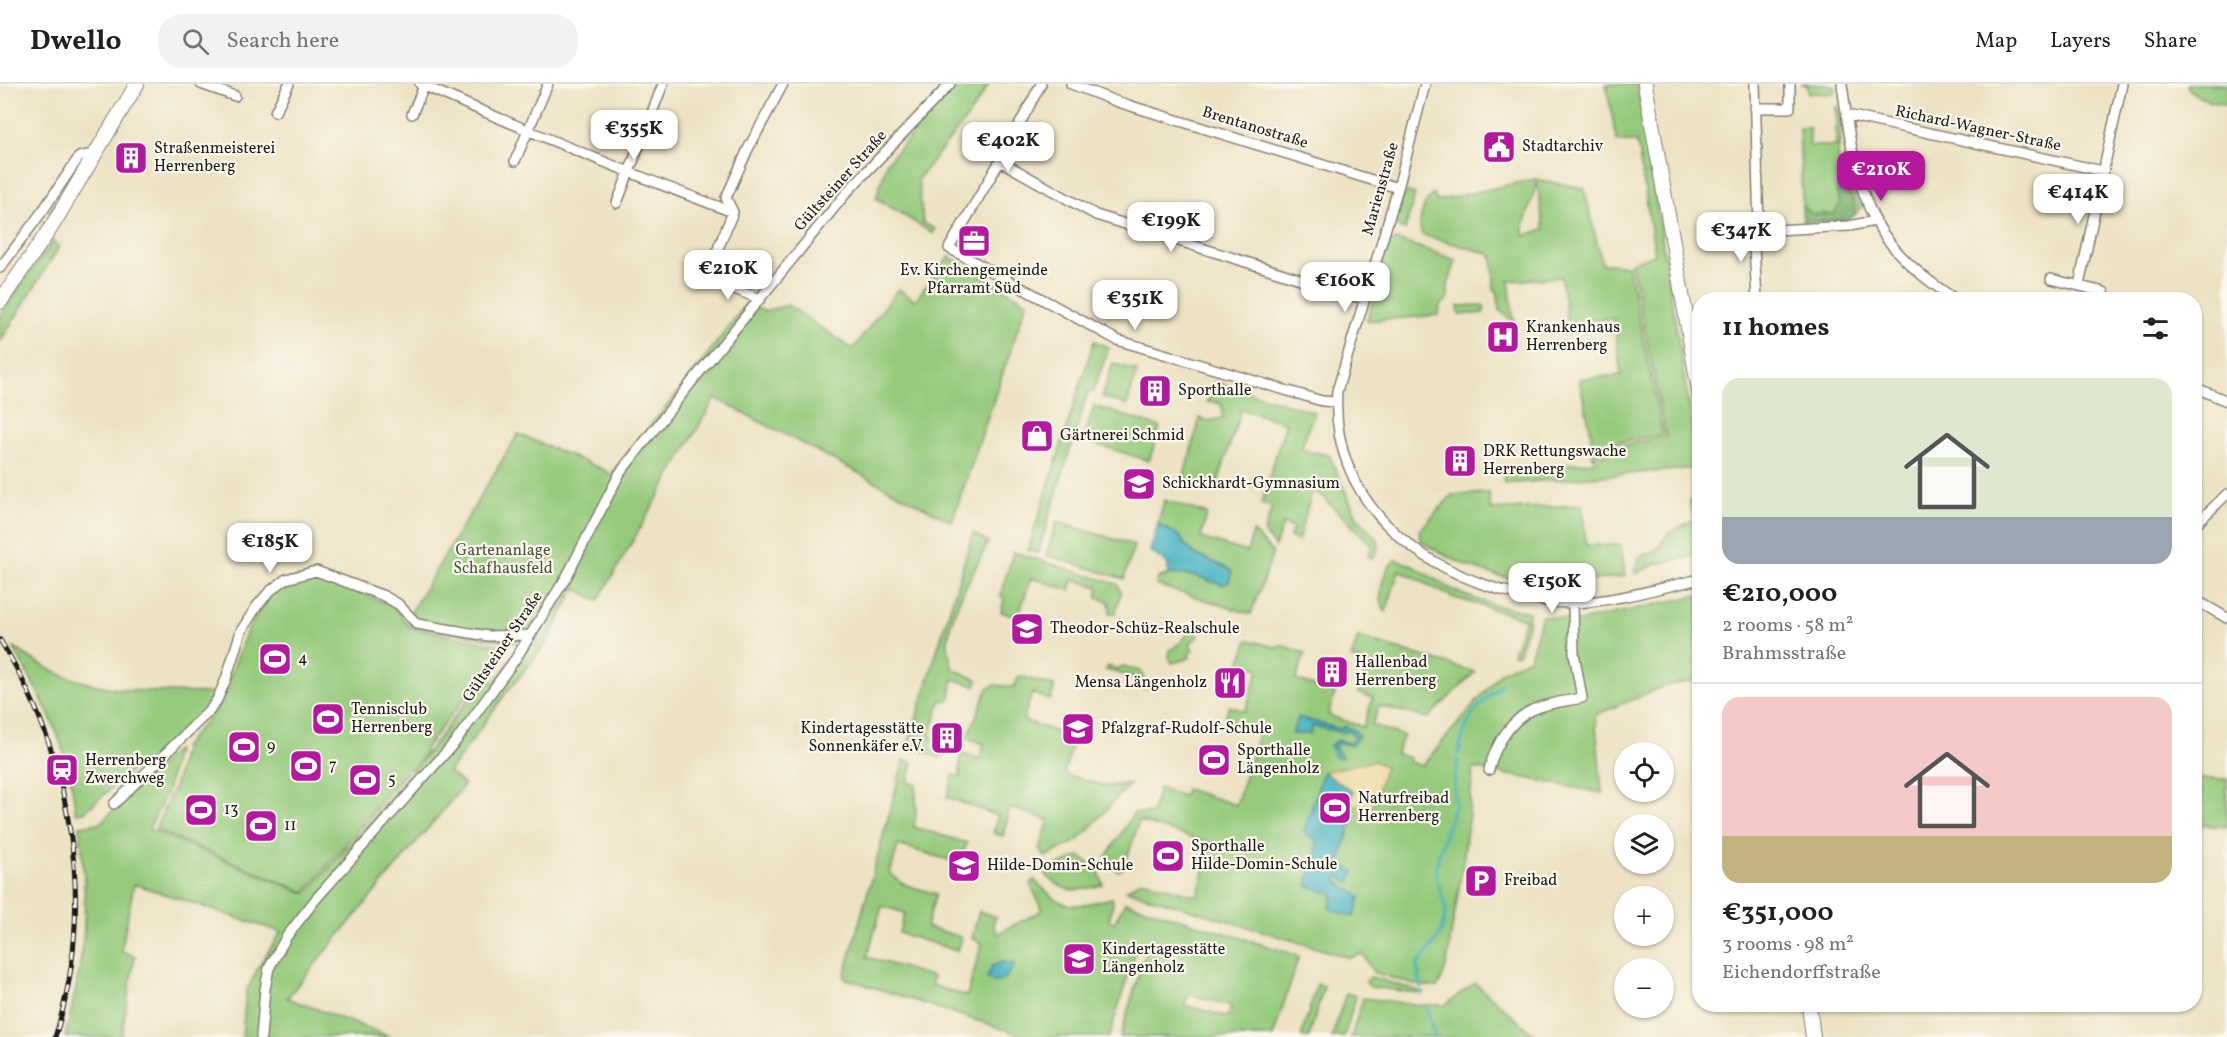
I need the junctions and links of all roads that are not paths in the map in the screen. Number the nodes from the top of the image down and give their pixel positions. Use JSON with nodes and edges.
{"nodes":[{"id":1,"x":137,"y":84,"type":"edge"},
{"id":2,"x":201,"y":84,"type":"edge"},
{"id":3,"x":289,"y":84,"type":"edge"},
{"id":4,"x":548,"y":84,"type":"edge"},
{"id":5,"x":663,"y":84,"type":"edge"},
{"id":6,"x":783,"y":84,"type":"edge"},
{"id":7,"x":950,"y":84,"type":"edge"},
{"id":8,"x":1041,"y":84,"type":"edge"},
{"id":9,"x":1071,"y":84,"type":"edge"},
{"id":10,"x":1425,"y":84,"type":"edge"},
{"id":11,"x":1645,"y":84,"type":"edge"},
{"id":12,"x":1755,"y":84,"type":"edge"},
{"id":13,"x":1790,"y":84,"type":"edge"},
{"id":14,"x":1842,"y":84,"type":"edge"},
{"id":15,"x":2122,"y":84,"type":"edge"},
{"id":16,"x":423,"y":85,"type":"edge"},
{"id":17,"x":235,"y":96,"type":"dead end"},
{"id":18,"x":1755,"y":108,"type":"junction"},
{"id":19,"x":276,"y":112,"type":"dead end"},
{"id":20,"x":412,"y":114,"type":"dead end"},
{"id":21,"x":1847,"y":116,"type":"junction"},
{"id":22,"x":528,"y":132,"type":"junction"},
{"id":23,"x":94,"y":158,"type":"junction"},
{"id":24,"x":515,"y":161,"type":"dead end"},
{"id":25,"x":1000,"y":161,"type":"junction"},
{"id":26,"x":2103,"y":171,"type":"junction"},
{"id":27,"x":629,"y":173,"type":"junction"},
{"id":28,"x":1398,"y":188,"type":"junction"},
{"id":29,"x":618,"y":203,"type":"dead end"},
{"id":30,"x":733,"y":212,"type":"junction"},
{"id":31,"x":1875,"y":220,"type":"junction"},
{"id":32,"x":1759,"y":231,"type":"junction"},
{"id":33,"x":0,"y":268,"type":"edge"},
{"id":34,"x":2051,"y":279,"type":"dead end"},
{"id":35,"x":2079,"y":285,"type":"junction"},
{"id":36,"x":1757,"y":292,"type":"edge"},
{"id":37,"x":1937,"y":292,"type":"edge"},
{"id":38,"x":2104,"y":292,"type":"dead end"},
{"id":39,"x":760,"y":299,"type":"junction"},
{"id":40,"x":1364,"y":299,"type":"junction"},
{"id":41,"x":0,"y":302,"type":"edge"},
{"id":42,"x":1692,"y":354,"type":"edge"},
{"id":43,"x":2202,"y":390,"type":"edge"},
{"id":44,"x":2227,"y":401,"type":"edge"},
{"id":45,"x":1336,"y":402,"type":"junction"},
{"id":46,"x":2227,"y":494,"type":"edge"},
{"id":47,"x":2202,"y":518,"type":"edge"},
{"id":48,"x":1692,"y":581,"type":"edge"},
{"id":49,"x":1573,"y":603,"type":"junction"},
{"id":50,"x":2202,"y":604,"type":"edge"},
{"id":51,"x":2227,"y":618,"type":"edge"},
{"id":52,"x":531,"y":635,"type":"junction"},
{"id":53,"x":1488,"y":770,"type":"dead end"},
{"id":54,"x":114,"y":804,"type":"dead end"},
{"id":55,"x":1810,"y":1012,"type":"edge"},
{"id":56,"x":261,"y":1037,"type":"edge"},
{"id":57,"x":1813,"y":1037,"type":"edge"}],
"edges":[{"from":1,"to":23,"type":"main road"},
{"from":2,"to":17,"type":"street"},
{"from":3,"to":19,"type":"street"},
{"from":4,"to":22,"type":"street"},
{"from":5,"to":27,"type":"street"},
{"from":6,"to":30,"type":"street"},
{"from":7,"to":39,"type":"street","name":"Gültsteiner Straße"},
{"from":8,"to":25,"type":"street"},
{"from":9,"to":28,"type":"street","name":"Brentanostraße"},
{"from":10,"to":28,"type":"street","name":"Marienstraße"},
{"from":11,"to":42,"type":"main road"},
{"from":12,"to":18,"type":"street"},
{"from":13,"to":18,"type":"street"},
{"from":14,"to":21,"type":"street"},
{"from":15,"to":26,"type":"street"},
{"from":16,"to":20,"type":"street"},
{"from":16,"to":22,"type":"street"},
{"from":18,"to":32,"type":"street"},
{"from":21,"to":26,"type":"street","name":"Richard-Wagner-Straße"},
{"from":21,"to":31,"type":"street"},
{"from":22,"to":24,"type":"street"},
{"from":22,"to":27,"type":"street"},
{"from":23,"to":33,"type":"street"},
{"from":23,"to":41,"type":"main road"},
{"from":25,"to":40,"type":"street"},
{"from":25,"to":45,"type":"street"},
{"from":26,"to":35,"type":"street"},
{"from":27,"to":29,"type":"street"},
{"from":27,"to":30,"type":"street"},
{"from":28,"to":40,"type":"street","name":"Marienstraße"},
{"from":30,"to":39,"type":"street"},
{"from":31,"to":32,"type":"street"},
{"from":31,"to":37,"type":"street"},
{"from":32,"to":36,"type":"street"},
{"from":34,"to":35,"type":"street"},
{"from":35,"to":38,"type":"street"},
{"from":39,"to":52,"type":"street","name":"Gültsteiner Straße"},
{"from":40,"to":45,"type":"street","name":"Marienstraße"},
{"from":43,"to":44,"type":"street"},
{"from":45,"to":49,"type":"street","name":"Marienstraße"},
{"from":46,"to":47,"type":"street"},
{"from":48,"to":49,"type":"street","name":"Marienstraße"},
{"from":49,"to":53,"type":"street"},
{"from":50,"to":51,"type":"street"},
{"from":52,"to":54,"type":"street"},
{"from":52,"to":56,"type":"street","name":"Gültsteiner Straße"},
{"from":55,"to":57,"type":"main road"}]}
